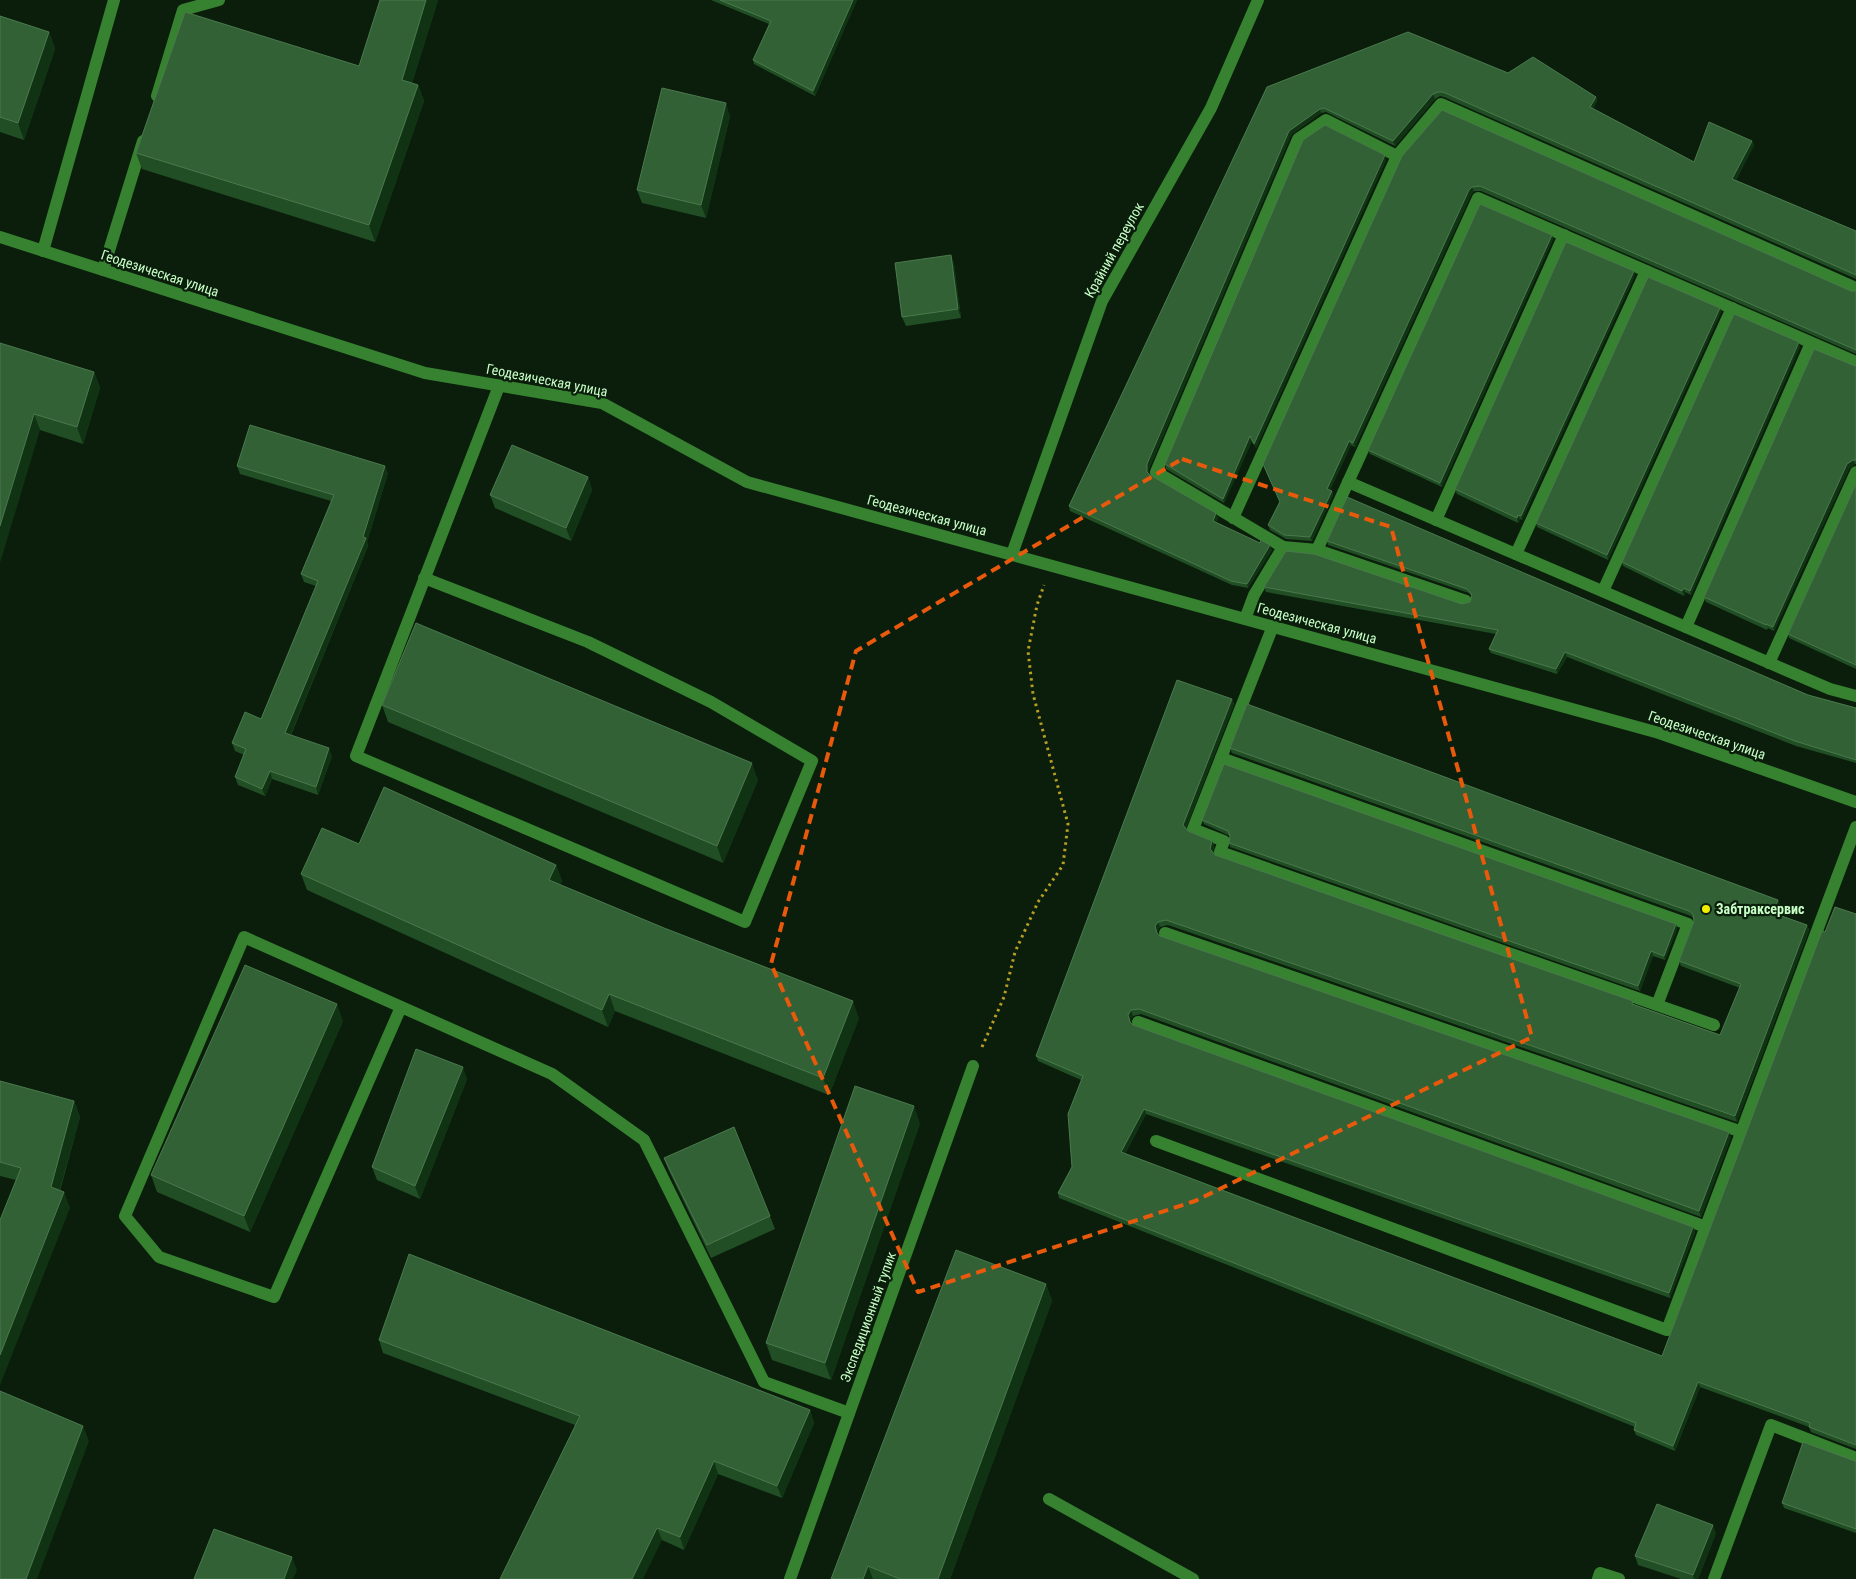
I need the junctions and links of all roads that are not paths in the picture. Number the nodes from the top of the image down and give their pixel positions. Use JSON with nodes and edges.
{"nodes":[{"id":1,"x":114,"y":0,"type":"edge"},
{"id":2,"x":219,"y":0,"type":"edge"},
{"id":3,"x":1258,"y":0,"type":"edge"},
{"id":4,"x":152,"y":112,"type":"edge"},
{"id":5,"x":146,"y":131,"type":"edge"},
{"id":6,"x":1397,"y":156,"type":"junction"},
{"id":7,"x":1564,"y":235,"type":"junction"},
{"id":8,"x":0,"y":237,"type":"edge"},
{"id":9,"x":43,"y":251,"type":"junction"},
{"id":10,"x":102,"y":270,"type":"junction"},
{"id":11,"x":1646,"y":271,"type":"junction"},
{"id":12,"x":1856,"y":288,"type":"edge"},
{"id":13,"x":1732,"y":308,"type":"junction"},
{"id":14,"x":1812,"y":343,"type":"junction"},
{"id":15,"x":1856,"y":362,"type":"edge"},
{"id":16,"x":499,"y":386,"type":"junction"},
{"id":17,"x":1856,"y":472,"type":"edge"},
{"id":18,"x":1348,"y":482,"type":"junction"},
{"id":19,"x":1233,"y":518,"type":"junction"},
{"id":20,"x":1436,"y":520,"type":"junction"},
{"id":21,"x":1283,"y":547,"type":"junction"},
{"id":22,"x":1317,"y":550,"type":"junction"},
{"id":23,"x":1012,"y":554,"type":"junction"},
{"id":24,"x":1516,"y":554,"type":"junction"},
{"id":25,"x":424,"y":578,"type":"junction"},
{"id":26,"x":1603,"y":591,"type":"junction"},
{"id":27,"x":1466,"y":601,"type":"edge"},
{"id":28,"x":1245,"y":618,"type":"junction"},
{"id":29,"x":1273,"y":626,"type":"junction"},
{"id":30,"x":1686,"y":627,"type":"junction"},
{"id":31,"x":1769,"y":662,"type":"junction"},
{"id":32,"x":1856,"y":695,"type":"edge"},
{"id":33,"x":1221,"y":758,"type":"junction"},
{"id":34,"x":1856,"y":802,"type":"edge"},
{"id":35,"x":1856,"y":827,"type":"edge"},
{"id":36,"x":1165,"y":933,"type":"dead end"},
{"id":37,"x":1657,"y":1005,"type":"junction"},
{"id":38,"x":401,"y":1007,"type":"junction"},
{"id":39,"x":1138,"y":1022,"type":"dead end"},
{"id":40,"x":1714,"y":1025,"type":"dead end"},
{"id":41,"x":973,"y":1066,"type":"road end"},
{"id":42,"x":1742,"y":1132,"type":"junction"},
{"id":43,"x":1156,"y":1141,"type":"dead end"},
{"id":44,"x":1706,"y":1227,"type":"junction"},
{"id":45,"x":850,"y":1413,"type":"junction"},
{"id":46,"x":1856,"y":1458,"type":"edge"},
{"id":47,"x":1049,"y":1499,"type":"dead end"},
{"id":48,"x":1599,"y":1576,"type":"edge"},
{"id":49,"x":790,"y":1579,"type":"edge"},
{"id":50,"x":1193,"y":1579,"type":"edge"},
{"id":51,"x":1619,"y":1579,"type":"edge"},
{"id":52,"x":1714,"y":1579,"type":"edge"}],
"edges":[{"from":1,"to":9,"type":"street"},
{"from":2,"to":4,"type":"street"},
{"from":3,"to":23,"type":"street","name":"Крайний переулок"},
{"from":5,"to":10,"type":"street"},
{"from":6,"to":12,"type":"street"},
{"from":6,"to":19,"type":"street"},
{"from":6,"to":19,"type":"street"},
{"from":7,"to":11,"type":"street"},
{"from":7,"to":18,"type":"street"},
{"from":7,"to":20,"type":"street"},
{"from":8,"to":9,"type":"street","name":"Геодезическая улица"},
{"from":9,"to":10,"type":"street","name":"Геодезическая улица"},
{"from":10,"to":16,"type":"street","name":"Геодезическая улица"},
{"from":11,"to":13,"type":"street"},
{"from":11,"to":24,"type":"street"},
{"from":13,"to":14,"type":"street"},
{"from":13,"to":26,"type":"street"},
{"from":14,"to":15,"type":"street"},
{"from":14,"to":30,"type":"street"},
{"from":16,"to":23,"type":"street","name":"Геодезическая улица"},
{"from":16,"to":25,"type":"street"},
{"from":17,"to":31,"type":"street"},
{"from":18,"to":20,"type":"street"},
{"from":18,"to":22,"type":"street"},
{"from":19,"to":21,"type":"street"},
{"from":20,"to":24,"type":"street"},
{"from":21,"to":22,"type":"street"},
{"from":21,"to":28,"type":"street"},
{"from":22,"to":27,"type":"street"},
{"from":23,"to":28,"type":"street","name":"Геодезическая улица"},
{"from":24,"to":26,"type":"street"},
{"from":25,"to":25,"type":"street"},
{"from":26,"to":30,"type":"street"},
{"from":28,"to":29,"type":"street","name":"Геодезическая улица"},
{"from":29,"to":33,"type":"street"},
{"from":29,"to":34,"type":"street","name":"Геодезическая улица"},
{"from":30,"to":31,"type":"street"},
{"from":31,"to":32,"type":"street"},
{"from":33,"to":37,"type":"street"},
{"from":33,"to":37,"type":"street"},
{"from":35,"to":42,"type":"street"},
{"from":36,"to":42,"type":"street"},
{"from":37,"to":40,"type":"street"},
{"from":38,"to":38,"type":"street"},
{"from":38,"to":45,"type":"street"},
{"from":39,"to":44,"type":"street"},
{"from":41,"to":45,"type":"street","name":"Экспедиционный тупик"},
{"from":42,"to":44,"type":"street"},
{"from":43,"to":44,"type":"street"},
{"from":45,"to":49,"type":"street","name":"Экспедиционный тупик"},
{"from":46,"to":52,"type":"street"},
{"from":47,"to":50,"type":"street"},
{"from":48,"to":51,"type":"street"}]}
